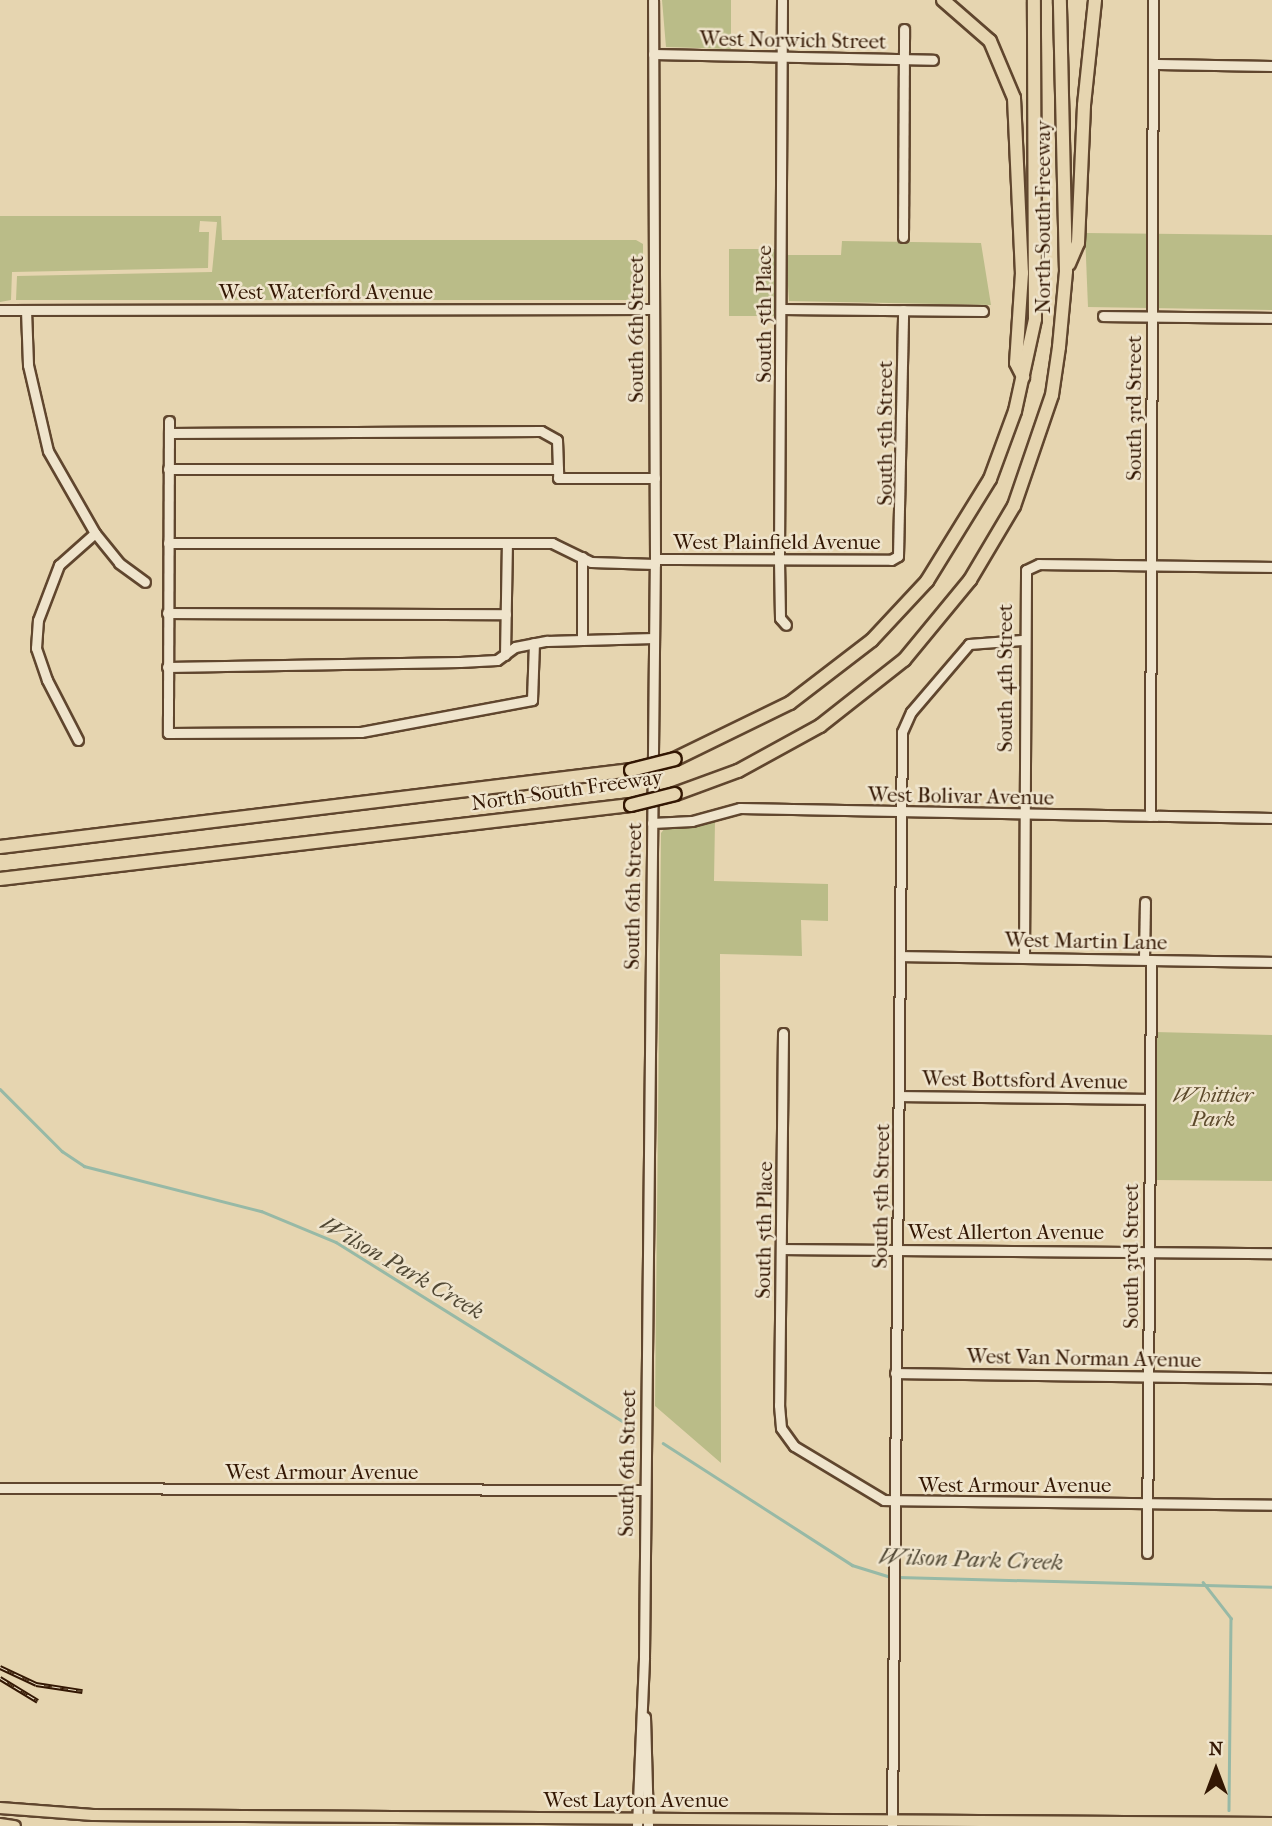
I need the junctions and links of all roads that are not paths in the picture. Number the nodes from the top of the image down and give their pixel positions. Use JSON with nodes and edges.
{"nodes":[{"id":1,"x":653,"y":0,"type":"edge"},
{"id":2,"x":782,"y":0,"type":"edge"},
{"id":3,"x":943,"y":0,"type":"edge"},
{"id":4,"x":1034,"y":0,"type":"edge"},
{"id":5,"x":1060,"y":0,"type":"edge"},
{"id":6,"x":1095,"y":0,"type":"edge"},
{"id":7,"x":1153,"y":0,"type":"edge"},
{"id":8,"x":904,"y":29,"type":"dead end"},
{"id":9,"x":653,"y":54,"type":"junction"},
{"id":10,"x":782,"y":58,"type":"junction"},
{"id":11,"x":904,"y":60,"type":"junction"},
{"id":12,"x":933,"y":60,"type":"dead end"},
{"id":13,"x":1153,"y":64,"type":"junction"},
{"id":14,"x":1272,"y":66,"type":"edge"},
{"id":15,"x":903,"y":237,"type":"dead end"},
{"id":16,"x":1066,"y":271,"type":"junction"},
{"id":17,"x":652,"y":309,"type":"junction"},
{"id":18,"x":782,"y":309,"type":"junction"},
{"id":19,"x":0,"y":310,"type":"edge"},
{"id":20,"x":26,"y":310,"type":"junction"},
{"id":21,"x":903,"y":310,"type":"junction"},
{"id":22,"x":983,"y":311,"type":"dead end"},
{"id":23,"x":1103,"y":316,"type":"dead end"},
{"id":24,"x":1152,"y":317,"type":"junction"},
{"id":25,"x":1272,"y":318,"type":"edge"},
{"id":26,"x":1023,"y":377,"type":"junction"},
{"id":27,"x":169,"y":421,"type":"dead end"},
{"id":28,"x":169,"y":433,"type":"junction"},
{"id":29,"x":168,"y":469,"type":"junction"},
{"id":30,"x":558,"y":469,"type":"junction"},
{"id":31,"x":655,"y":478,"type":"junction"},
{"id":32,"x":95,"y":533,"type":"junction"},
{"id":33,"x":168,"y":542,"type":"junction"},
{"id":34,"x":507,"y":543,"type":"junction"},
{"id":35,"x":898,"y":556,"type":"joint"},
{"id":36,"x":582,"y":557,"type":"junction"},
{"id":37,"x":779,"y":560,"type":"junction"},
{"id":38,"x":655,"y":561,"type":"junction"},
{"id":39,"x":1152,"y":566,"type":"junction"},
{"id":40,"x":1272,"y":567,"type":"edge"},
{"id":41,"x":145,"y":582,"type":"dead end"},
{"id":42,"x":167,"y":613,"type":"junction"},
{"id":43,"x":506,"y":614,"type":"junction"},
{"id":44,"x":786,"y":625,"type":"dead end"},
{"id":45,"x":654,"y":639,"type":"junction"},
{"id":46,"x":582,"y":640,"type":"junction"},
{"id":47,"x":1022,"y":640,"type":"junction"},
{"id":48,"x":534,"y":643,"type":"junction"},
{"id":49,"x":505,"y":655,"type":"junction"},
{"id":50,"x":167,"y":667,"type":"junction"},
{"id":51,"x":78,"y":740,"type":"dead end"},
{"id":52,"x":901,"y":812,"type":"junction"},
{"id":53,"x":1023,"y":815,"type":"junction"},
{"id":54,"x":1150,"y":816,"type":"junction"},
{"id":55,"x":1272,"y":818,"type":"edge"},
{"id":56,"x":652,"y":824,"type":"junction"},
{"id":57,"x":0,"y":847,"type":"edge"},
{"id":58,"x":0,"y":879,"type":"edge"},
{"id":59,"x":1146,"y":902,"type":"dead end"},
{"id":60,"x":900,"y":956,"type":"junction"},
{"id":61,"x":1024,"y":958,"type":"junction"},
{"id":62,"x":1147,"y":960,"type":"junction"},
{"id":63,"x":1272,"y":962,"type":"edge"},
{"id":64,"x":783,"y":1032,"type":"dead end"},
{"id":65,"x":900,"y":1096,"type":"junction"},
{"id":66,"x":1149,"y":1099,"type":"junction"},
{"id":67,"x":782,"y":1249,"type":"junction"},
{"id":68,"x":897,"y":1249,"type":"junction"},
{"id":69,"x":1148,"y":1251,"type":"junction"},
{"id":70,"x":1272,"y":1253,"type":"edge"},
{"id":71,"x":895,"y":1373,"type":"junction"},
{"id":72,"x":1148,"y":1376,"type":"junction"},
{"id":73,"x":1272,"y":1378,"type":"edge"},
{"id":74,"x":781,"y":1429,"type":"joint"},
{"id":75,"x":0,"y":1488,"type":"edge"},
{"id":76,"x":644,"y":1490,"type":"junction"},
{"id":77,"x":895,"y":1501,"type":"junction"},
{"id":78,"x":1147,"y":1503,"type":"junction"},
{"id":79,"x":1272,"y":1505,"type":"edge"},
{"id":80,"x":1147,"y":1553,"type":"dead end"},
{"id":81,"x":0,"y":1808,"type":"edge"},
{"id":82,"x":117,"y":1821,"type":"edge"},
{"id":83,"x":511,"y":1822,"type":"edge"},
{"id":84,"x":643,"y":1823,"type":"edge"},
{"id":85,"x":0,"y":1824,"type":"edge"},
{"id":86,"x":892,"y":1824,"type":"edge"},
{"id":87,"x":1272,"y":1824,"type":"edge"},
{"id":88,"x":15,"y":1826,"type":"edge"}],
"edges":[{"from":1,"to":9,"type":"street","name":"South 6th Street"},
{"from":2,"to":10,"type":"street","name":"South 5th Place"},
{"from":3,"to":26,"type":"highway"},
{"from":4,"to":26,"type":"highway","name":"North-South Freeway"},
{"from":5,"to":16,"type":"highway","name":"North-South Freeway"},
{"from":6,"to":16,"type":"highway"},
{"from":7,"to":13,"type":"street","name":"South 3rd Street"},
{"from":8,"to":11,"type":"street"},
{"from":9,"to":10,"type":"street","name":"West Norwich Street"},
{"from":9,"to":17,"type":"street","name":"South 6th Street"},
{"from":10,"to":11,"type":"street","name":"West Norwich Street"},
{"from":10,"to":18,"type":"street","name":"South 5th Place"},
{"from":11,"to":12,"type":"street","name":"West Norwich Street"},
{"from":11,"to":15,"type":"street"},
{"from":13,"to":14,"type":"street"},
{"from":13,"to":24,"type":"street","name":"South 3rd Street"},
{"from":16,"to":58,"type":"highway","name":"North-South Freeway","bridge":true},
{"from":17,"to":20,"type":"street","name":"West Waterford Avenue"},
{"from":17,"to":31,"type":"street","name":"South 6th Street"},
{"from":18,"to":21,"type":"street"},
{"from":18,"to":37,"type":"street","name":"South 5th Place"},
{"from":19,"to":20,"type":"street","name":"West Waterford Avenue"},
{"from":20,"to":32,"type":"street"},
{"from":21,"to":22,"type":"street"},
{"from":21,"to":35,"type":"street","name":"South 5th Street"},
{"from":23,"to":24,"type":"street"},
{"from":24,"to":25,"type":"street"},
{"from":24,"to":39,"type":"street","name":"South 3rd Street"},
{"from":26,"to":57,"type":"highway","name":"North-South Freeway","bridge":true},
{"from":27,"to":28,"type":"street"},
{"from":28,"to":29,"type":"street"},
{"from":28,"to":30,"type":"street"},
{"from":29,"to":30,"type":"street"},
{"from":29,"to":33,"type":"street"},
{"from":30,"to":31,"type":"street"},
{"from":31,"to":38,"type":"street","name":"South 6th Street"},
{"from":32,"to":41,"type":"street"},
{"from":32,"to":51,"type":"street"},
{"from":33,"to":34,"type":"street","name":"West Plainfield Avenue"},
{"from":33,"to":42,"type":"street"},
{"from":34,"to":36,"type":"street","name":"West Plainfield Avenue"},
{"from":34,"to":43,"type":"street"},
{"from":35,"to":37,"type":"street","name":"West Plainfield Avenue"},
{"from":36,"to":38,"type":"street","name":"West Plainfield Avenue"},
{"from":36,"to":46,"type":"street"},
{"from":37,"to":38,"type":"street","name":"West Plainfield Avenue"},
{"from":37,"to":44,"type":"street","name":"South 5th Place"},
{"from":38,"to":45,"type":"street","name":"South 6th Street"},
{"from":39,"to":40,"type":"street"},
{"from":39,"to":47,"type":"street","name":"South 4th Street"},
{"from":39,"to":54,"type":"street","name":"South 3rd Street"},
{"from":42,"to":43,"type":"street"},
{"from":42,"to":50,"type":"street"},
{"from":43,"to":49,"type":"street"},
{"from":45,"to":46,"type":"street"},
{"from":45,"to":56,"type":"street","name":"South 6th Street"},
{"from":46,"to":48,"type":"street"},
{"from":47,"to":52,"type":"street","name":"South 5th Street"},
{"from":47,"to":53,"type":"street","name":"South 4th Street"},
{"from":48,"to":49,"type":"street"},
{"from":48,"to":50,"type":"street"},
{"from":49,"to":50,"type":"street"},
{"from":52,"to":53,"type":"street","name":"West Bolivar Avenue"},
{"from":52,"to":56,"type":"street","name":"West Bolivar Avenue"},
{"from":52,"to":60,"type":"street","name":"South 5th Street"},
{"from":53,"to":54,"type":"street","name":"West Bolivar Avenue"},
{"from":53,"to":61,"type":"street","name":"South 4th Street"},
{"from":54,"to":55,"type":"street","name":"West Bolivar Avenue"},
{"from":56,"to":76,"type":"street","name":"South 6th Street"},
{"from":59,"to":62,"type":"street","name":"South 3rd Street"},
{"from":60,"to":61,"type":"street","name":"West Martin Lane"},
{"from":60,"to":65,"type":"street","name":"South 5th Street"},
{"from":61,"to":62,"type":"street","name":"West Martin Lane"},
{"from":62,"to":63,"type":"street","name":"West Martin Lane"},
{"from":62,"to":66,"type":"street","name":"South 3rd Street"},
{"from":64,"to":67,"type":"street","name":"South 5th Place"},
{"from":65,"to":66,"type":"street","name":"West Bottsford Avenue"},
{"from":65,"to":68,"type":"street","name":"South 5th Street"},
{"from":66,"to":69,"type":"street","name":"South 3rd Street"},
{"from":67,"to":68,"type":"street","name":"West Allerton Avenue"},
{"from":67,"to":74,"type":"street","name":"South 5th Place"},
{"from":68,"to":69,"type":"street","name":"West Allerton Avenue"},
{"from":68,"to":71,"type":"street","name":"South 5th Street"},
{"from":69,"to":70,"type":"street","name":"West Allerton Avenue"},
{"from":69,"to":72,"type":"street","name":"South 3rd Street"},
{"from":71,"to":72,"type":"street","name":"West Van Norman Avenue"},
{"from":71,"to":77,"type":"street","name":"South 5th Street"},
{"from":72,"to":73,"type":"street","name":"West Van Norman Avenue"},
{"from":72,"to":78,"type":"street","name":"South 3rd Street"},
{"from":74,"to":77,"type":"street","name":"West Armour Avenue"},
{"from":75,"to":76,"type":"street","name":"West Armour Avenue"},
{"from":76,"to":84,"type":"street","name":"South 6th Street"},
{"from":77,"to":78,"type":"street","name":"West Armour Avenue"},
{"from":77,"to":86,"type":"street","name":"South 5th Street"},
{"from":78,"to":79,"type":"street","name":"West Armour Avenue"},
{"from":78,"to":80,"type":"street","name":"South 3rd Street"},
{"from":81,"to":82,"type":"main road","name":"West Layton Avenue"},
{"from":82,"to":83,"type":"main road","name":"West Layton Avenue"},
{"from":83,"to":84,"type":"main road","name":"West Layton Avenue"},
{"from":84,"to":86,"type":"main road","name":"West Layton Avenue"},
{"from":85,"to":88,"type":"main road"},
{"from":86,"to":87,"type":"main road","name":"West Layton Avenue"}]}
